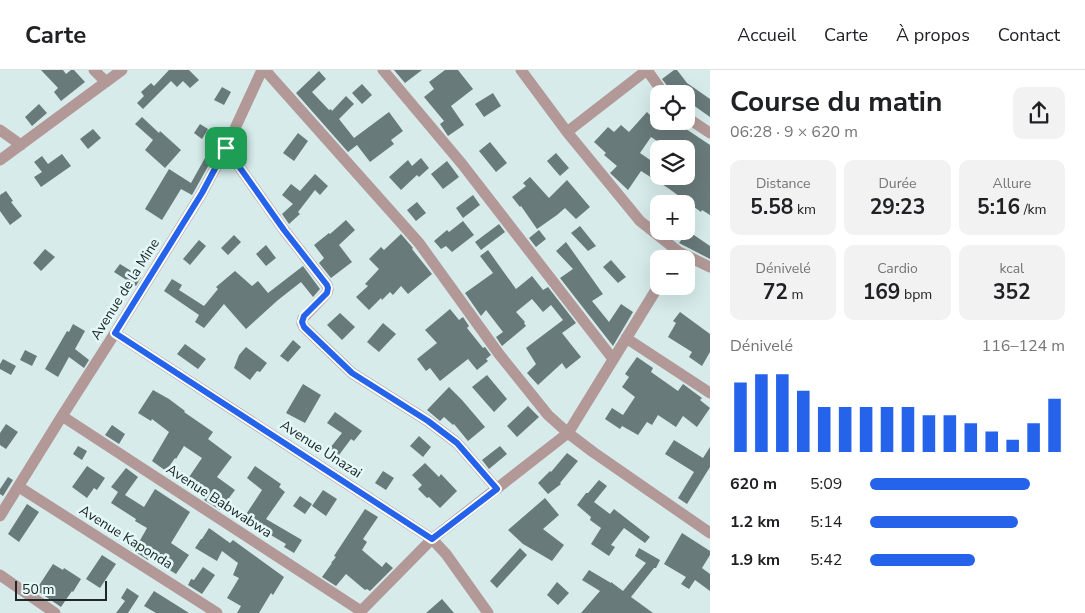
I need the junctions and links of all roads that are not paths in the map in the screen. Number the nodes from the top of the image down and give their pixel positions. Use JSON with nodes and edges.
{"nodes":[{"id":1,"x":94,"y":70,"type":"edge"},
{"id":2,"x":122,"y":70,"type":"edge"},
{"id":3,"x":264,"y":70,"type":"edge"},
{"id":4,"x":383,"y":70,"type":"edge"},
{"id":5,"x":520,"y":70,"type":"edge"},
{"id":6,"x":647,"y":70,"type":"edge"},
{"id":7,"x":106,"y":82,"type":"junction"},
{"id":8,"x":658,"y":85,"type":"edge"},
{"id":9,"x":695,"y":123,"type":"edge"},
{"id":10,"x":0,"y":130,"type":"edge"},
{"id":11,"x":567,"y":132,"type":"junction"},
{"id":12,"x":710,"y":133,"type":"edge"},
{"id":13,"x":21,"y":145,"type":"junction"},
{"id":14,"x":226,"y":148,"type":"junction"},
{"id":15,"x":0,"y":160,"type":"edge"},
{"id":16,"x":672,"y":250,"type":"edge"},
{"id":17,"x":695,"y":262,"type":"edge"},
{"id":18,"x":710,"y":267,"type":"edge"},
{"id":19,"x":653,"y":295,"type":"edge"},
{"id":20,"x":115,"y":333,"type":"junction"},
{"id":21,"x":626,"y":338,"type":"junction"},
{"id":22,"x":613,"y":359,"type":"junction"},
{"id":23,"x":710,"y":393,"type":"edge"},
{"id":24,"x":62,"y":416,"type":"junction"},
{"id":25,"x":568,"y":433,"type":"junction"},
{"id":26,"x":19,"y":487,"type":"junction"},
{"id":27,"x":497,"y":489,"type":"junction"},
{"id":28,"x":0,"y":516,"type":"edge"},
{"id":29,"x":710,"y":533,"type":"edge"},
{"id":30,"x":432,"y":539,"type":"junction"},
{"id":31,"x":0,"y":575,"type":"edge"},
{"id":32,"x":360,"y":612,"type":"edge"},
{"id":33,"x":55,"y":613,"type":"edge"},
{"id":34,"x":217,"y":613,"type":"edge"},
{"id":35,"x":488,"y":613,"type":"edge"}],
"edges":[{"from":1,"to":7,"type":"street"},
{"from":2,"to":7,"type":"street"},
{"from":3,"to":14,"type":"street","name":"Avenue de la Mine"},
{"from":3,"to":25,"type":"street"},
{"from":4,"to":22,"type":"street"},
{"from":5,"to":11,"type":"street"},
{"from":6,"to":8,"type":"street"},
{"from":6,"to":11,"type":"street"},
{"from":7,"to":13,"type":"street"},
{"from":9,"to":12,"type":"street"},
{"from":10,"to":13,"type":"street"},
{"from":11,"to":16,"type":"street"},
{"from":13,"to":15,"type":"street"},
{"from":14,"to":20,"type":"street","name":"Avenue de la Mine"},
{"from":14,"to":27,"type":"street"},
{"from":17,"to":18,"type":"street"},
{"from":19,"to":21,"type":"street"},
{"from":20,"to":24,"type":"street","name":"Avenue de la Mine"},
{"from":20,"to":30,"type":"street","name":"Avenue Unazai"},
{"from":21,"to":22,"type":"street"},
{"from":21,"to":23,"type":"street"},
{"from":22,"to":25,"type":"street"},
{"from":24,"to":26,"type":"street","name":"Avenue de la Mine"},
{"from":24,"to":32,"type":"street","name":"Avenue Babwabwa"},
{"from":25,"to":27,"type":"street"},
{"from":25,"to":29,"type":"street"},
{"from":26,"to":28,"type":"street","name":"Avenue de la Mine"},
{"from":26,"to":34,"type":"street","name":"Avenue Kaponda"},
{"from":27,"to":30,"type":"street"},
{"from":30,"to":32,"type":"street"},
{"from":30,"to":35,"type":"street","name":"Avenue Unazai"},
{"from":31,"to":33,"type":"street"}]}
